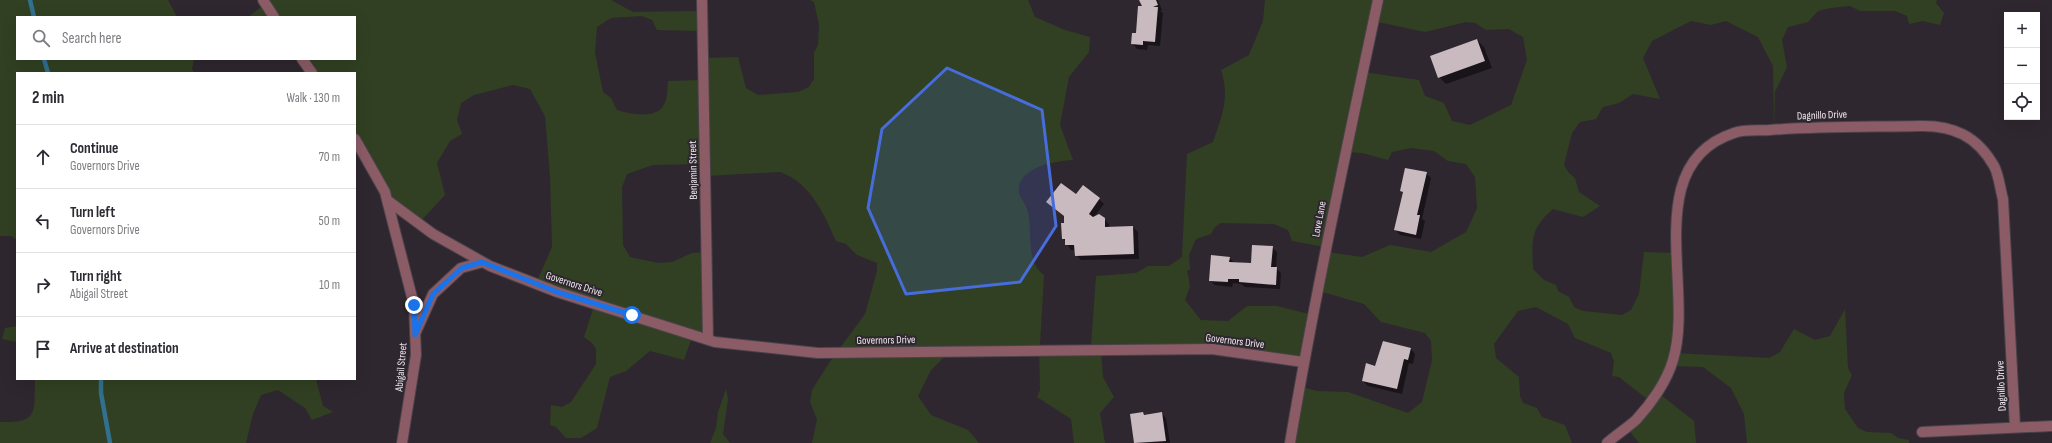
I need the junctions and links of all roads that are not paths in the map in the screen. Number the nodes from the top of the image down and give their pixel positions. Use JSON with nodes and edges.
{"nodes":[{"id":1,"x":263,"y":0,"type":"edge"},
{"id":2,"x":702,"y":0,"type":"edge"},
{"id":3,"x":1378,"y":0,"type":"edge"},
{"id":4,"x":273,"y":16,"type":"edge"},
{"id":5,"x":303,"y":60,"type":"edge"},
{"id":6,"x":311,"y":72,"type":"edge"},
{"id":7,"x":356,"y":141,"type":"edge"},
{"id":8,"x":388,"y":200,"type":"junction"},
{"id":9,"x":482,"y":262,"type":"junction"},
{"id":10,"x":415,"y":335,"type":"junction"},
{"id":11,"x":708,"y":340,"type":"junction"},
{"id":12,"x":1304,"y":362,"type":"junction"},
{"id":13,"x":2052,"y":426,"type":"edge"},
{"id":14,"x":2015,"y":427,"type":"junction"},
{"id":15,"x":1922,"y":432,"type":"dead end"},
{"id":16,"x":402,"y":443,"type":"edge"},
{"id":17,"x":1290,"y":443,"type":"edge"},
{"id":18,"x":1607,"y":443,"type":"edge"}],
"edges":[{"from":1,"to":4,"type":"street"},
{"from":2,"to":11,"type":"street","name":"Benjamin Street"},
{"from":3,"to":12,"type":"street","name":"Love Lane"},
{"from":5,"to":6,"type":"street"},
{"from":7,"to":8,"type":"street","name":"Governors Drive"},
{"from":8,"to":9,"type":"street","name":"Governors Drive"},
{"from":8,"to":10,"type":"street","name":"Abigail Street"},
{"from":9,"to":10,"type":"street"},
{"from":9,"to":11,"type":"street","name":"Governors Drive"},
{"from":10,"to":16,"type":"street","name":"Abigail Street"},
{"from":11,"to":12,"type":"street","name":"Governors Drive"},
{"from":12,"to":17,"type":"street","name":"Love Lane"},
{"from":13,"to":14,"type":"street"},
{"from":14,"to":15,"type":"street"},
{"from":14,"to":18,"type":"street","name":"Dagnillo Drive"}]}
